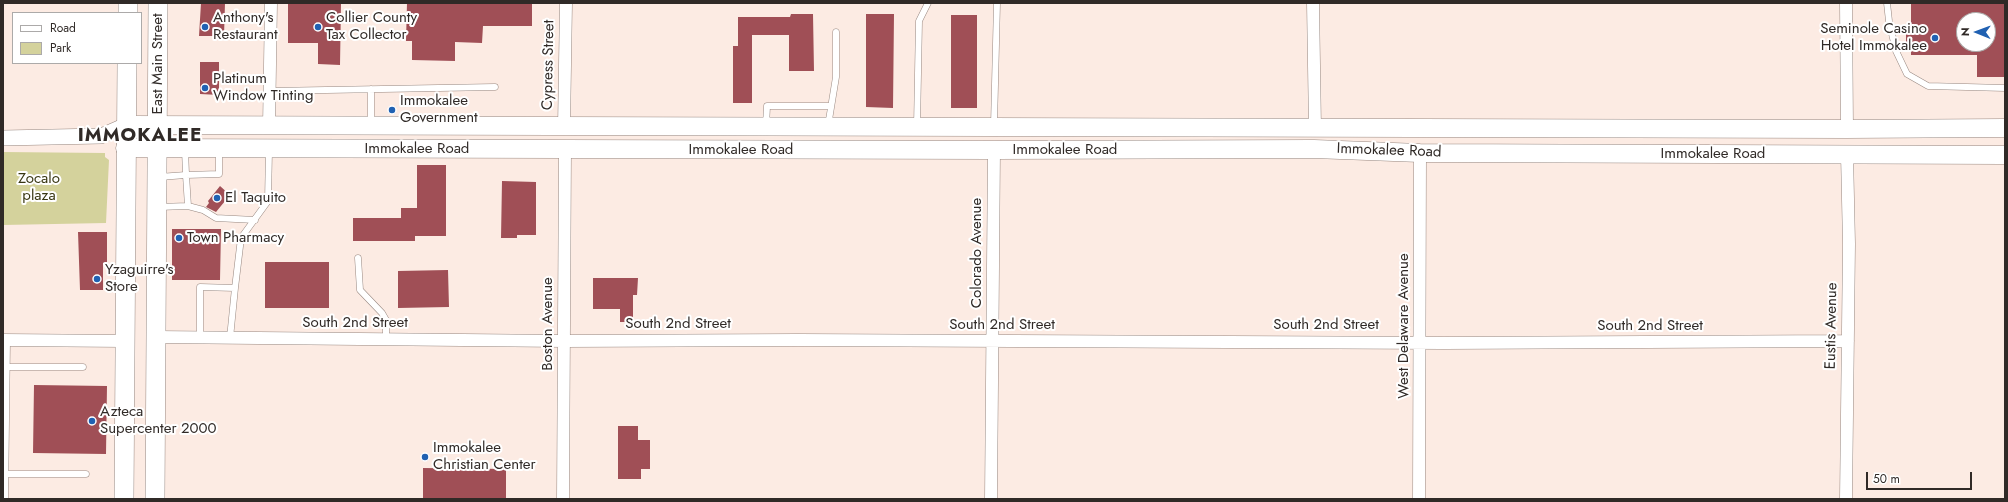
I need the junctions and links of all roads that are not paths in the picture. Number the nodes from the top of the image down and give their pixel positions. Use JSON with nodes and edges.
{"nodes":[{"id":1,"x":158,"y":3,"type":"edge"},
{"id":2,"x":271,"y":3,"type":"edge"},
{"id":3,"x":566,"y":3,"type":"edge"},
{"id":4,"x":928,"y":3,"type":"edge"},
{"id":5,"x":996,"y":3,"type":"edge"},
{"id":6,"x":1314,"y":3,"type":"edge"},
{"id":7,"x":1846,"y":3,"type":"edge"},
{"id":8,"x":1887,"y":3,"type":"edge"},
{"id":9,"x":836,"y":32,"type":"dead end"},
{"id":10,"x":127,"y":64,"type":"edge"},
{"id":11,"x":495,"y":86,"type":"dead end"},
{"id":12,"x":2005,"y":88,"type":"edge"},
{"id":13,"x":371,"y":89,"type":"junction"},
{"id":14,"x":270,"y":91,"type":"junction"},
{"id":15,"x":831,"y":106,"type":"junction"},
{"id":16,"x":126,"y":125,"type":"junction"},
{"id":17,"x":158,"y":125,"type":"junction"},
{"id":18,"x":269,"y":126,"type":"junction"},
{"id":19,"x":365,"y":126,"type":"junction"},
{"id":20,"x":564,"y":127,"type":"junction"},
{"id":21,"x":766,"y":127,"type":"junction"},
{"id":22,"x":828,"y":127,"type":"junction"},
{"id":23,"x":917,"y":127,"type":"junction"},
{"id":24,"x":994,"y":127,"type":"junction"},
{"id":25,"x":1315,"y":128,"type":"junction"},
{"id":26,"x":1420,"y":128,"type":"junction"},
{"id":27,"x":2005,"y":128,"type":"edge"},
{"id":28,"x":1847,"y":129,"type":"junction"},
{"id":29,"x":101,"y":136,"type":"junction"},
{"id":30,"x":3,"y":138,"type":"edge"},
{"id":31,"x":125,"y":148,"type":"junction"},
{"id":32,"x":157,"y":149,"type":"junction"},
{"id":33,"x":185,"y":149,"type":"junction"},
{"id":34,"x":218,"y":149,"type":"junction"},
{"id":35,"x":270,"y":149,"type":"junction"},
{"id":36,"x":358,"y":149,"type":"junction"},
{"id":37,"x":565,"y":149,"type":"junction"},
{"id":38,"x":1314,"y":149,"type":"junction"},
{"id":39,"x":994,"y":150,"type":"junction"},
{"id":40,"x":1420,"y":153,"type":"junction"},
{"id":41,"x":1847,"y":154,"type":"junction"},
{"id":42,"x":2005,"y":155,"type":"edge"},
{"id":43,"x":186,"y":175,"type":"junction"},
{"id":44,"x":157,"y":177,"type":"junction"},
{"id":45,"x":188,"y":206,"type":"junction"},
{"id":46,"x":157,"y":207,"type":"junction"},
{"id":47,"x":255,"y":220,"type":"junction"},
{"id":48,"x":358,"y":258,"type":"dead end"},
{"id":49,"x":235,"y":288,"type":"junction"},
{"id":50,"x":156,"y":337,"type":"junction"},
{"id":51,"x":200,"y":338,"type":"junction"},
{"id":52,"x":230,"y":338,"type":"junction"},
{"id":53,"x":386,"y":339,"type":"junction"},
{"id":54,"x":5,"y":340,"type":"edge"},
{"id":55,"x":126,"y":340,"type":"junction"},
{"id":56,"x":564,"y":341,"type":"junction"},
{"id":57,"x":993,"y":341,"type":"junction"},
{"id":58,"x":1421,"y":341,"type":"junction"},
{"id":59,"x":1848,"y":341,"type":"junction"},
{"id":60,"x":6,"y":367,"type":"junction"},
{"id":61,"x":83,"y":367,"type":"dead end"},
{"id":62,"x":5,"y":385,"type":"edge"},
{"id":63,"x":4,"y":428,"type":"edge"},
{"id":64,"x":5,"y":474,"type":"junction"},
{"id":65,"x":86,"y":474,"type":"dead end"},
{"id":66,"x":5,"y":499,"type":"edge"},
{"id":67,"x":124,"y":499,"type":"edge"},
{"id":68,"x":155,"y":499,"type":"edge"},
{"id":69,"x":563,"y":499,"type":"edge"},
{"id":70,"x":991,"y":499,"type":"edge"},
{"id":71,"x":1419,"y":499,"type":"edge"},
{"id":72,"x":1846,"y":499,"type":"edge"}],
"edges":[{"from":1,"to":17,"type":"highway","name":"East Main Street"},
{"from":2,"to":14,"type":"street"},
{"from":3,"to":20,"type":"street","name":"Cypress Street"},
{"from":4,"to":23,"type":"lane"},
{"from":5,"to":24,"type":"lane"},
{"from":6,"to":25,"type":"street"},
{"from":7,"to":28,"type":"street"},
{"from":8,"to":12,"type":"lane"},
{"from":9,"to":15,"type":"lane"},
{"from":10,"to":16,"type":"highway","name":"East Main Street"},
{"from":11,"to":13,"type":"lane"},
{"from":13,"to":14,"type":"lane"},
{"from":13,"to":19,"type":"lane"},
{"from":14,"to":18,"type":"street"},
{"from":15,"to":21,"type":"lane"},
{"from":15,"to":22,"type":"lane"},
{"from":16,"to":17,"type":"main road","name":"Immokalee Road"},
{"from":16,"to":29,"type":"street"},
{"from":16,"to":31,"type":"highway","name":"East Main Street"},
{"from":17,"to":18,"type":"main road","name":"Immokalee Road"},
{"from":17,"to":32,"type":"highway","name":"East Main Street"},
{"from":18,"to":19,"type":"main road","name":"Immokalee Road"},
{"from":19,"to":20,"type":"main road","name":"Immokalee Road"},
{"from":19,"to":36,"type":"main road"},
{"from":20,"to":21,"type":"main road","name":"Immokalee Road"},
{"from":20,"to":37,"type":"main road"},
{"from":21,"to":22,"type":"main road","name":"Immokalee Road"},
{"from":22,"to":23,"type":"main road","name":"Immokalee Road"},
{"from":23,"to":24,"type":"main road","name":"Immokalee Road"},
{"from":24,"to":25,"type":"main road","name":"Immokalee Road"},
{"from":24,"to":39,"type":"main road"},
{"from":25,"to":26,"type":"main road","name":"Immokalee Road"},
{"from":25,"to":38,"type":"main road"},
{"from":26,"to":28,"type":"main road","name":"Immokalee Road"},
{"from":26,"to":40,"type":"main road"},
{"from":27,"to":28,"type":"main road","name":"Immokalee Road"},
{"from":28,"to":41,"type":"main road"},
{"from":29,"to":30,"type":"street"},
{"from":29,"to":31,"type":"street"},
{"from":31,"to":32,"type":"main road","name":"Immokalee Road"},
{"from":31,"to":55,"type":"highway","name":"East Main Street"},
{"from":32,"to":33,"type":"main road","name":"Immokalee Road"},
{"from":32,"to":44,"type":"highway","name":"East Main Street"},
{"from":33,"to":34,"type":"main road","name":"Immokalee Road"},
{"from":33,"to":43,"type":"lane"},
{"from":34,"to":35,"type":"main road","name":"Immokalee Road"},
{"from":34,"to":43,"type":"lane"},
{"from":35,"to":36,"type":"main road","name":"Immokalee Road"},
{"from":35,"to":47,"type":"lane"},
{"from":36,"to":37,"type":"main road","name":"Immokalee Road"},
{"from":37,"to":39,"type":"main road","name":"Immokalee Road"},
{"from":37,"to":56,"type":"street","name":"Boston Avenue"},
{"from":38,"to":39,"type":"main road","name":"Immokalee Road"},
{"from":38,"to":40,"type":"main road","name":"Immokalee Road"},
{"from":39,"to":57,"type":"street","name":"Colorado Avenue"},
{"from":40,"to":41,"type":"main road","name":"Immokalee Road"},
{"from":40,"to":58,"type":"street","name":"West Delaware Avenue"},
{"from":41,"to":42,"type":"main road","name":"Immokalee Road"},
{"from":41,"to":59,"type":"street","name":"Eustis Avenue"},
{"from":43,"to":44,"type":"lane"},
{"from":43,"to":45,"type":"lane"},
{"from":44,"to":46,"type":"highway","name":"East Main Street"},
{"from":45,"to":46,"type":"lane"},
{"from":45,"to":47,"type":"lane"},
{"from":46,"to":50,"type":"highway","name":"East Main Street"},
{"from":47,"to":49,"type":"lane"},
{"from":48,"to":53,"type":"lane"},
{"from":49,"to":51,"type":"lane"},
{"from":49,"to":52,"type":"lane"},
{"from":50,"to":51,"type":"street","name":"South 2nd Street"},
{"from":50,"to":68,"type":"highway","name":"East Main Street"},
{"from":51,"to":52,"type":"street","name":"South 2nd Street"},
{"from":52,"to":53,"type":"street","name":"South 2nd Street"},
{"from":53,"to":56,"type":"street","name":"South 2nd Street"},
{"from":54,"to":55,"type":"street"},
{"from":54,"to":60,"type":"lane"},
{"from":55,"to":67,"type":"highway","name":"East Main Street"},
{"from":56,"to":57,"type":"street","name":"South 2nd Street"},
{"from":56,"to":69,"type":"street","name":"Boston Avenue"},
{"from":57,"to":58,"type":"street","name":"South 2nd Street"},
{"from":57,"to":70,"type":"street","name":"Colorado Avenue"},
{"from":58,"to":59,"type":"street","name":"South 2nd Street"},
{"from":58,"to":71,"type":"street","name":"West Delaware Avenue"},
{"from":59,"to":72,"type":"street","name":"Eustis Avenue"},
{"from":60,"to":61,"type":"lane"},
{"from":60,"to":62,"type":"lane"},
{"from":62,"to":63,"type":"lane"},
{"from":63,"to":64,"type":"lane"},
{"from":64,"to":65,"type":"lane"},
{"from":64,"to":66,"type":"lane"}]}
